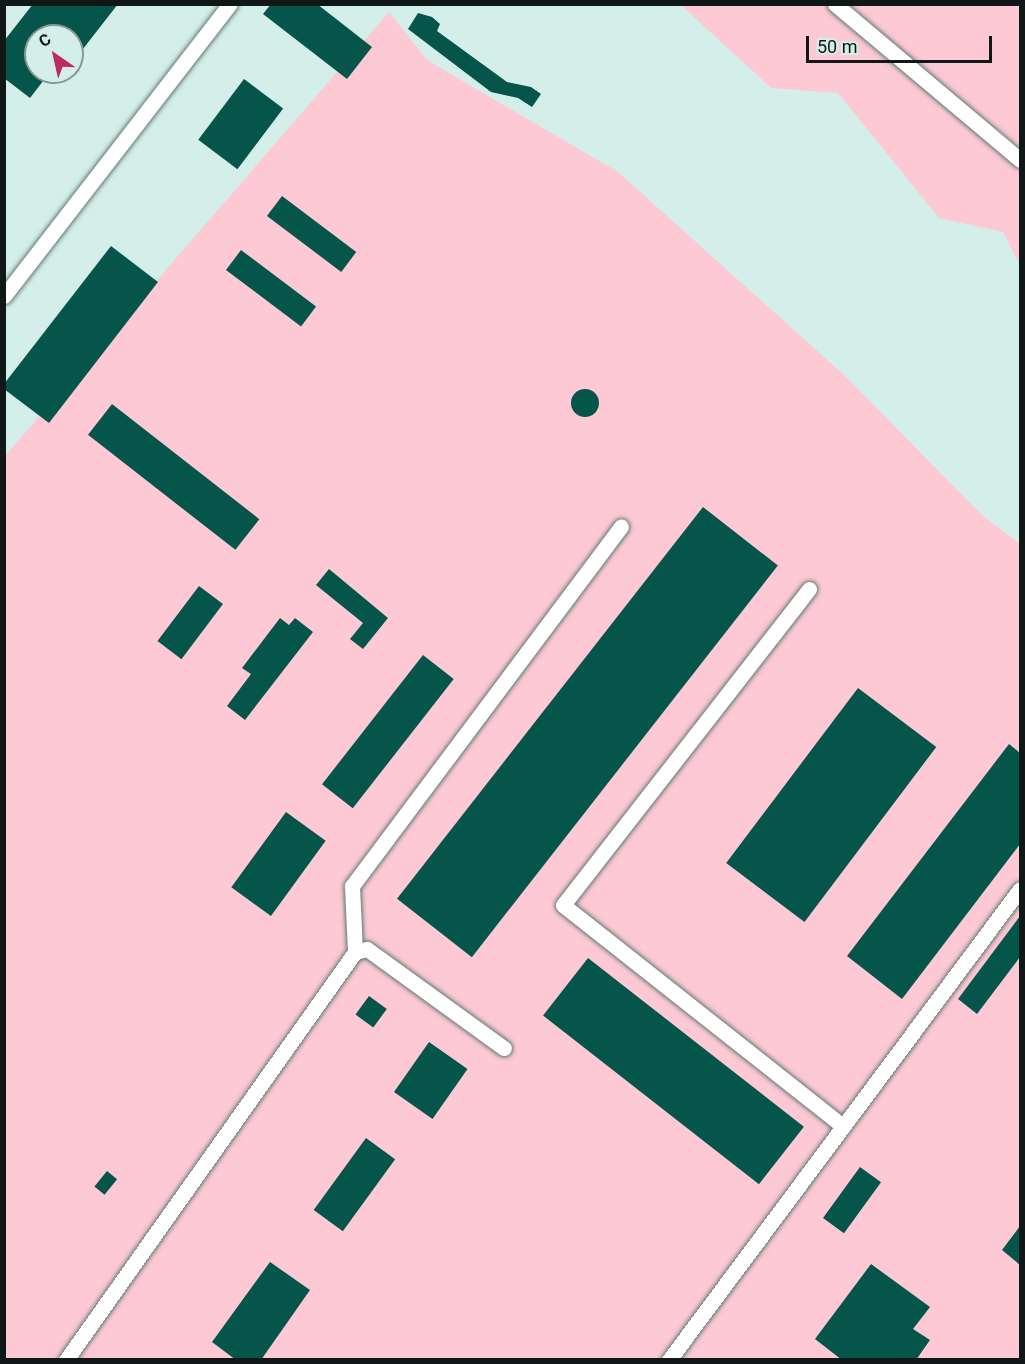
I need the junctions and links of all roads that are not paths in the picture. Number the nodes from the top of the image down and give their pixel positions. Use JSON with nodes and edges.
{"nodes":[{"id":1,"x":230,"y":4,"type":"edge"},
{"id":2,"x":835,"y":4,"type":"edge"},
{"id":3,"x":1020,"y":160,"type":"edge"},
{"id":4,"x":4,"y":296,"type":"edge"},
{"id":5,"x":621,"y":527,"type":"dead end"},
{"id":6,"x":809,"y":590,"type":"dead end"},
{"id":7,"x":1020,"y":889,"type":"edge"},
{"id":8,"x":355,"y":952,"type":"junction"},
{"id":9,"x":504,"y":1048,"type":"dead end"},
{"id":10,"x":843,"y":1126,"type":"junction"},
{"id":11,"x":66,"y":1359,"type":"edge"},
{"id":12,"x":669,"y":1359,"type":"edge"}],
"edges":[{"from":1,"to":4,"type":"lane"},
{"from":2,"to":3,"type":"lane"},
{"from":5,"to":8,"type":"lane"},
{"from":6,"to":10,"type":"lane"},
{"from":7,"to":10,"type":"lane"},
{"from":8,"to":9,"type":"lane"},
{"from":8,"to":11,"type":"lane"},
{"from":10,"to":12,"type":"lane"}]}
